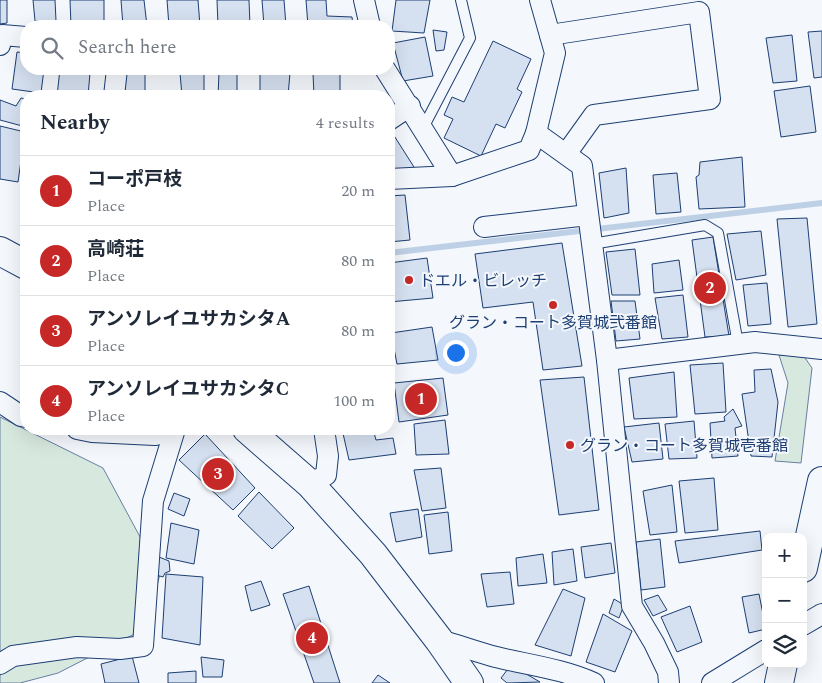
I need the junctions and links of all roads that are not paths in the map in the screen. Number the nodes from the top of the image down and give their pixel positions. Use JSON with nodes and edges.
{"nodes":[{"id":1,"x":364,"y":0,"type":"edge"},
{"id":2,"x":460,"y":0,"type":"edge"},
{"id":3,"x":540,"y":0,"type":"edge"},
{"id":4,"x":369,"y":20,"type":"edge"},
{"id":5,"x":550,"y":35,"type":"junction"},
{"id":6,"x":20,"y":37,"type":"edge"},
{"id":7,"x":1,"y":39,"type":"edge"},
{"id":8,"x":116,"y":75,"type":"edge"},
{"id":9,"x":389,"y":75,"type":"edge"},
{"id":10,"x":115,"y":90,"type":"edge"},
{"id":11,"x":410,"y":106,"type":"junction"},
{"id":12,"x":395,"y":116,"type":"edge"},
{"id":13,"x":423,"y":128,"type":"junction"},
{"id":14,"x":536,"y":132,"type":"junction"},
{"id":15,"x":566,"y":154,"type":"junction"},
{"id":16,"x":452,"y":176,"type":"junction"},
{"id":17,"x":395,"y":178,"type":"edge"},
{"id":18,"x":484,"y":227,"type":"dead end"},
{"id":19,"x":590,"y":231,"type":"junction"},
{"id":20,"x":0,"y":251,"type":"edge"},
{"id":21,"x":20,"y":262,"type":"edge"},
{"id":22,"x":738,"y":344,"type":"junction"},
{"id":23,"x":822,"y":349,"type":"edge"},
{"id":24,"x":607,"y":360,"type":"junction"},
{"id":25,"x":0,"y":402,"type":"edge"},
{"id":26,"x":20,"y":415,"type":"edge"},
{"id":27,"x":172,"y":435,"type":"edge"},
{"id":28,"x":254,"y":435,"type":"edge"},
{"id":29,"x":325,"y":435,"type":"edge"},
{"id":30,"x":822,"y":481,"type":"edge"},
{"id":31,"x":310,"y":484,"type":"junction"},
{"id":32,"x":807,"y":550,"type":"edge"},
{"id":33,"x":822,"y":614,"type":"edge"},
{"id":34,"x":806,"y":623,"type":"edge"},
{"id":35,"x":439,"y":640,"type":"junction"},
{"id":36,"x":762,"y":652,"type":"edge"},
{"id":37,"x":0,"y":664,"type":"edge"},
{"id":38,"x":782,"y":668,"type":"edge"},
{"id":39,"x":469,"y":683,"type":"edge"},
{"id":40,"x":594,"y":683,"type":"edge"},
{"id":41,"x":669,"y":683,"type":"edge"},
{"id":42,"x":712,"y":683,"type":"edge"},
{"id":43,"x":780,"y":683,"type":"edge"}],
"edges":[{"from":1,"to":4,"type":"street"},
{"from":2,"to":13,"type":"lane"},
{"from":3,"to":5,"type":"street"},
{"from":5,"to":14,"type":"street"},
{"from":5,"to":15,"type":"street"},
{"from":6,"to":7,"type":"street"},
{"from":8,"to":10,"type":"street"},
{"from":9,"to":11,"type":"street"},
{"from":11,"to":12,"type":"street"},
{"from":11,"to":13,"type":"street"},
{"from":13,"to":16,"type":"street"},
{"from":14,"to":15,"type":"street"},
{"from":14,"to":16,"type":"street"},
{"from":15,"to":19,"type":"street"},
{"from":16,"to":17,"type":"street"},
{"from":18,"to":19,"type":"street"},
{"from":19,"to":22,"type":"lane"},
{"from":19,"to":24,"type":"street"},
{"from":20,"to":21,"type":"street"},
{"from":22,"to":23,"type":"street"},
{"from":22,"to":24,"type":"street"},
{"from":24,"to":41,"type":"street"},
{"from":25,"to":26,"type":"street"},
{"from":27,"to":37,"type":"street"},
{"from":28,"to":31,"type":"street"},
{"from":29,"to":31,"type":"street"},
{"from":30,"to":32,"type":"street"},
{"from":31,"to":35,"type":"street"},
{"from":33,"to":34,"type":"street"},
{"from":35,"to":39,"type":"street"},
{"from":35,"to":40,"type":"street"},
{"from":36,"to":42,"type":"street"},
{"from":38,"to":43,"type":"street"}]}
